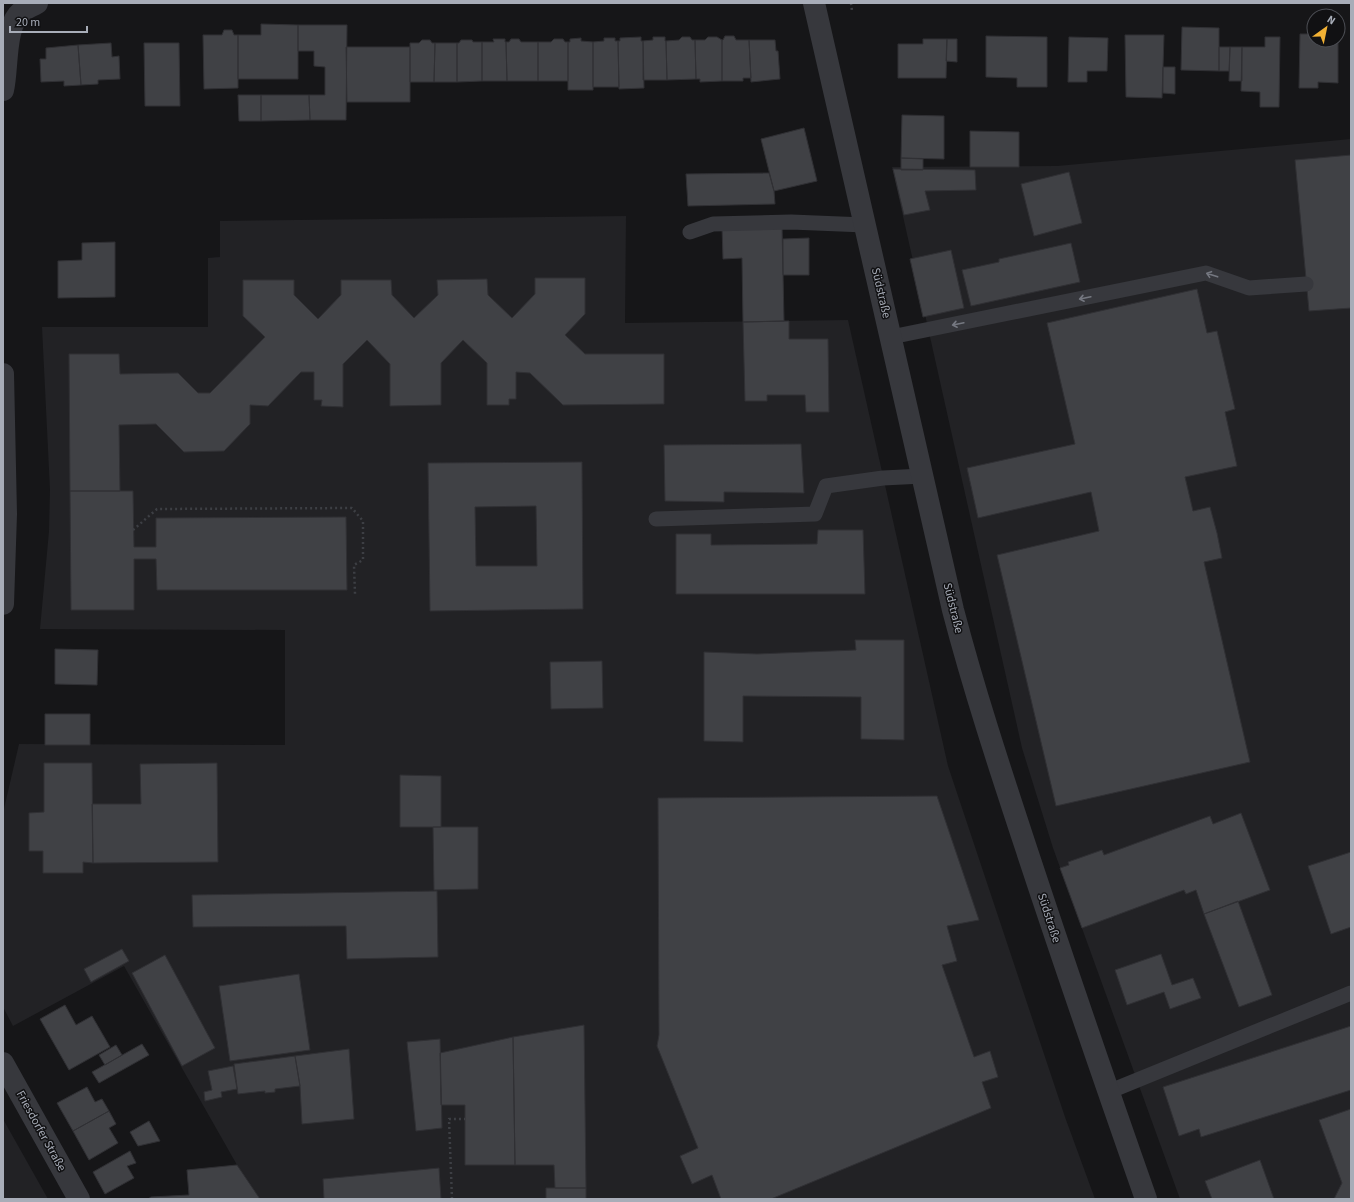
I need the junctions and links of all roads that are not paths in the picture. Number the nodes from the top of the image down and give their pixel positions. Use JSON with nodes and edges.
{"nodes":[{"id":1,"x":37,"y":3,"type":"edge"},
{"id":2,"x":814,"y":3,"type":"edge"},
{"id":3,"x":3,"y":90,"type":"edge"},
{"id":4,"x":865,"y":225,"type":"junction"},
{"id":5,"x":690,"y":232,"type":"dead end"},
{"id":6,"x":1306,"y":284,"type":"dead end"},
{"id":7,"x":891,"y":337,"type":"junction"},
{"id":8,"x":3,"y":374,"type":"edge"},
{"id":9,"x":923,"y":476,"type":"junction"},
{"id":10,"x":656,"y":519,"type":"dead end"},
{"id":11,"x":3,"y":604,"type":"edge"},
{"id":12,"x":1351,"y":993,"type":"edge"},
{"id":13,"x":3,"y":1064,"type":"edge"},
{"id":14,"x":1108,"y":1092,"type":"junction"},
{"id":15,"x":79,"y":1199,"type":"edge"},
{"id":16,"x":1146,"y":1199,"type":"edge"}],
"edges":[{"from":1,"to":3,"type":"street"},
{"from":2,"to":4,"type":"street","name":"Südstraße"},
{"from":4,"to":5,"type":"lane"},
{"from":4,"to":7,"type":"street","name":"Südstraße"},
{"from":6,"to":7,"type":"lane","one_way":true},
{"from":7,"to":9,"type":"street","name":"Südstraße"},
{"from":8,"to":11,"type":"street"},
{"from":9,"to":10,"type":"lane"},
{"from":9,"to":14,"type":"street","name":"Südstraße"},
{"from":12,"to":14,"type":"lane"},
{"from":13,"to":15,"type":"street","name":"Friesdorfer Straße"},
{"from":14,"to":16,"type":"street","name":"Südstraße"}]}
